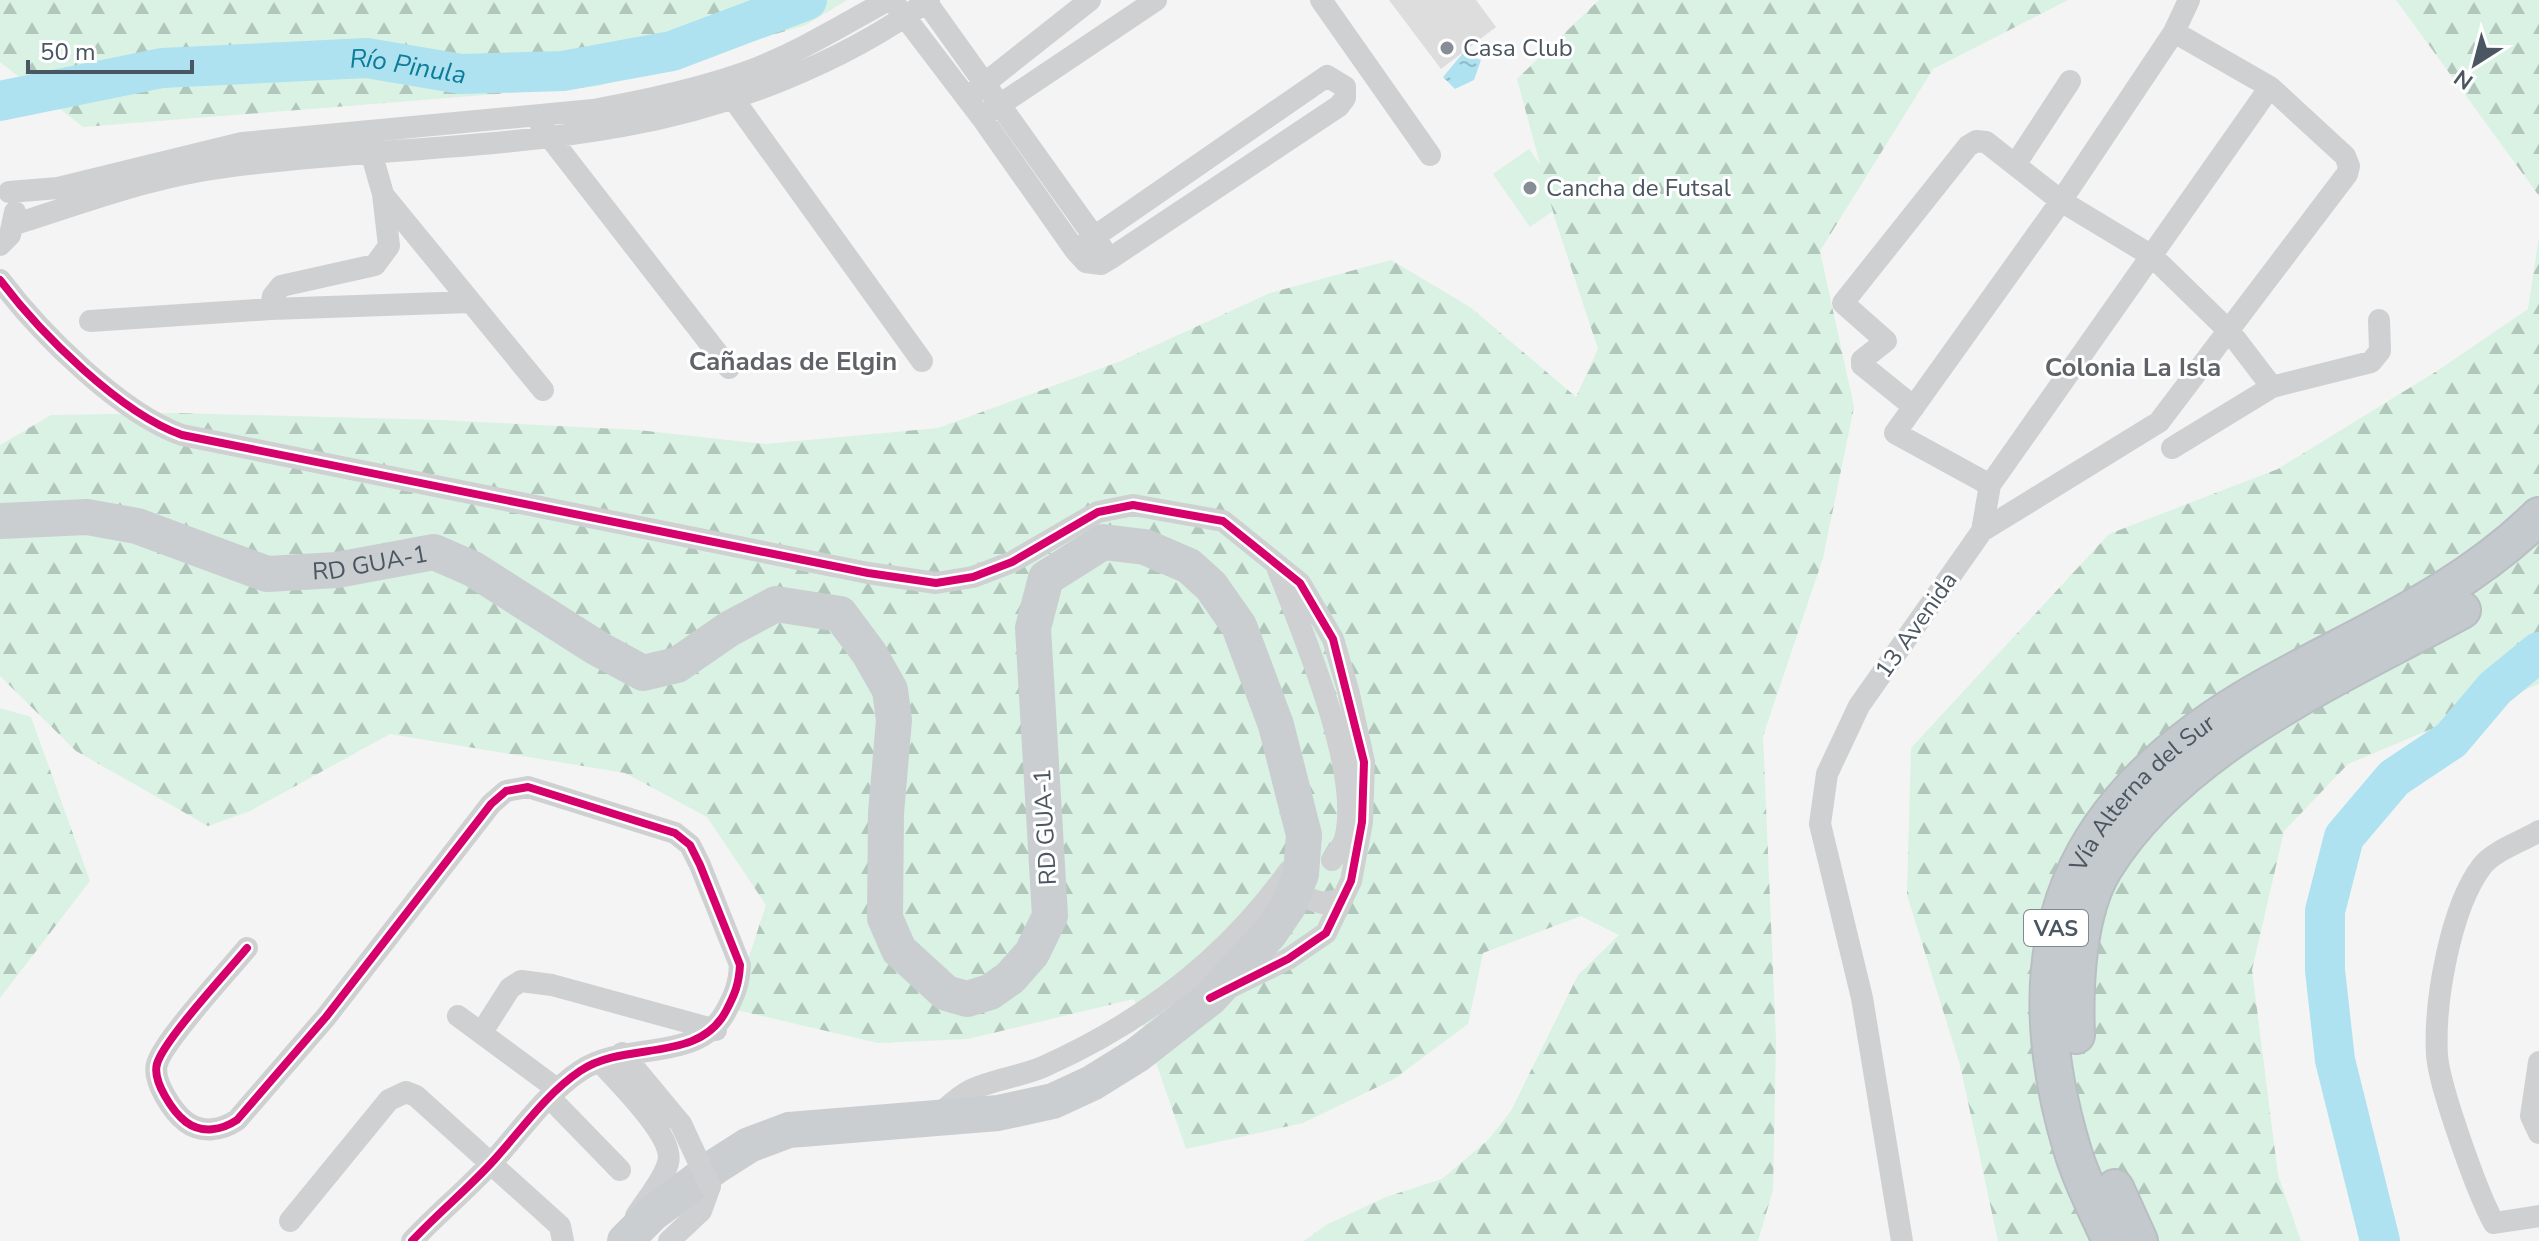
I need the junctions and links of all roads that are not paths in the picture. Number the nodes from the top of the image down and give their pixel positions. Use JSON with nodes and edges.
{"nodes":[{"id":1,"x":1090,"y":0,"type":"edge"},
{"id":2,"x":1156,"y":0,"type":"edge"},
{"id":3,"x":1321,"y":0,"type":"edge"},
{"id":4,"x":2189,"y":0,"type":"edge"},
{"id":5,"x":927,"y":1,"type":"edge"},
{"id":6,"x":895,"y":6,"type":"edge"},
{"id":7,"x":2174,"y":32,"type":"junction"},
{"id":8,"x":2070,"y":81,"type":"dead end"},
{"id":9,"x":985,"y":84,"type":"junction"},
{"id":10,"x":2270,"y":87,"type":"junction"},
{"id":11,"x":725,"y":89,"type":"junction"},
{"id":12,"x":966,"y":97,"type":"junction"},
{"id":13,"x":990,"y":112,"type":"junction"},
{"id":14,"x":536,"y":116,"type":"junction"},
{"id":15,"x":547,"y":136,"type":"junction"},
{"id":16,"x":368,"y":140,"type":"junction"},
{"id":17,"x":1430,"y":155,"type":"dead end"},
{"id":18,"x":2015,"y":165,"type":"junction"},
{"id":19,"x":4,"y":188,"type":"edge"},
{"id":20,"x":383,"y":194,"type":"junction"},
{"id":21,"x":2061,"y":201,"type":"junction"},
{"id":22,"x":15,"y":224,"type":"junction"},
{"id":23,"x":1084,"y":244,"type":"junction"},
{"id":24,"x":0,"y":245,"type":"edge"},
{"id":25,"x":2152,"y":256,"type":"junction"},
{"id":26,"x":0,"y":280,"type":"edge"},
{"id":27,"x":470,"y":302,"type":"junction"},
{"id":28,"x":271,"y":309,"type":"junction"},
{"id":29,"x":2379,"y":320,"type":"dead end"},
{"id":30,"x":90,"y":321,"type":"dead end"},
{"id":31,"x":2230,"y":332,"type":"junction"},
{"id":32,"x":922,"y":361,"type":"dead end"},
{"id":33,"x":729,"y":368,"type":"dead end"},
{"id":34,"x":2272,"y":387,"type":"junction"},
{"id":35,"x":543,"y":390,"type":"dead end"},
{"id":36,"x":1914,"y":407,"type":"junction"},
{"id":37,"x":2172,"y":448,"type":"dead end"},
{"id":38,"x":1990,"y":485,"type":"junction"},
{"id":39,"x":2539,"y":516,"type":"edge"},
{"id":40,"x":0,"y":521,"type":"edge"},
{"id":41,"x":1982,"y":531,"type":"junction"},
{"id":42,"x":2539,"y":551,"type":"edge"},
{"id":43,"x":1276,"y":562,"type":"junction"},
{"id":44,"x":2465,"y":594,"type":"junction"},
{"id":45,"x":2266,"y":702,"type":"junction"},
{"id":46,"x":2539,"y":831,"type":"edge"},
{"id":47,"x":1332,"y":860,"type":"dead end"},
{"id":48,"x":1292,"y":883,"type":"junction"},
{"id":49,"x":1342,"y":900,"type":"junction"},
{"id":50,"x":247,"y":948,"type":"dead end"},
{"id":51,"x":1210,"y":998,"type":"junction"},
{"id":52,"x":458,"y":1016,"type":"dead end"},
{"id":53,"x":716,"y":1030,"type":"junction"},
{"id":54,"x":482,"y":1032,"type":"junction"},
{"id":55,"x":622,"y":1053,"type":"junction"},
{"id":56,"x":600,"y":1062,"type":"junction"},
{"id":57,"x":2539,"y":1062,"type":"edge"},
{"id":58,"x":553,"y":1093,"type":"junction"},
{"id":59,"x":936,"y":1118,"type":"junction"},
{"id":60,"x":2539,"y":1133,"type":"edge"},
{"id":61,"x":493,"y":1162,"type":"junction"},
{"id":62,"x":620,"y":1170,"type":"dead end"},
{"id":63,"x":2539,"y":1216,"type":"edge"},
{"id":64,"x":290,"y":1221,"type":"dead end"},
{"id":65,"x":2497,"y":1232,"type":"edge"},
{"id":66,"x":412,"y":1241,"type":"edge"},
{"id":67,"x":563,"y":1241,"type":"edge"},
{"id":68,"x":623,"y":1241,"type":"edge"},
{"id":69,"x":669,"y":1241,"type":"edge"},
{"id":70,"x":1902,"y":1241,"type":"edge"},
{"id":71,"x":2111,"y":1241,"type":"edge"},
{"id":72,"x":2139,"y":1241,"type":"edge"}],
"edges":[{"from":1,"to":9,"type":"street"},
{"from":2,"to":13,"type":"street"},
{"from":3,"to":17,"type":"street"},
{"from":4,"to":7,"type":"street"},
{"from":5,"to":6,"type":"street"},
{"from":5,"to":9,"type":"street"},
{"from":6,"to":11,"type":"street"},
{"from":6,"to":12,"type":"street"},
{"from":7,"to":10,"type":"street"},
{"from":7,"to":21,"type":"street"},
{"from":8,"to":18,"type":"street"},
{"from":9,"to":12,"type":"street"},
{"from":9,"to":13,"type":"street"},
{"from":10,"to":25,"type":"street","name":"13 Avenida"},
{"from":10,"to":31,"type":"street"},
{"from":11,"to":14,"type":"street"},
{"from":11,"to":15,"type":"street"},
{"from":11,"to":32,"type":"street"},
{"from":12,"to":13,"type":"street"},
{"from":13,"to":23,"type":"street"},
{"from":14,"to":15,"type":"street"},
{"from":14,"to":16,"type":"street"},
{"from":15,"to":16,"type":"street"},
{"from":15,"to":33,"type":"street"},
{"from":16,"to":19,"type":"street"},
{"from":16,"to":20,"type":"street"},
{"from":16,"to":22,"type":"street"},
{"from":18,"to":21,"type":"street"},
{"from":18,"to":36,"type":"street"},
{"from":19,"to":22,"type":"street"},
{"from":20,"to":27,"type":"street"},
{"from":20,"to":28,"type":"street"},
{"from":21,"to":25,"type":"street"},
{"from":21,"to":36,"type":"street"},
{"from":22,"to":24,"type":"street"},
{"from":23,"to":23,"type":"street"},
{"from":25,"to":31,"type":"street"},
{"from":25,"to":38,"type":"street","name":"13 Avenida"},
{"from":26,"to":43,"type":"street"},
{"from":27,"to":28,"type":"street"},
{"from":27,"to":35,"type":"street"},
{"from":28,"to":30,"type":"street"},
{"from":29,"to":34,"type":"street"},
{"from":31,"to":34,"type":"street"},
{"from":31,"to":41,"type":"street"},
{"from":34,"to":37,"type":"street"},
{"from":36,"to":38,"type":"street"},
{"from":38,"to":41,"type":"street","name":"13 Avenida"},
{"from":39,"to":44,"type":"highway","name":"Vía Alterna del Sur","number":"VAS"},
{"from":40,"to":48,"type":"main road","name":"RD GUA-1"},
{"from":41,"to":70,"type":"street","name":"13 Avenida"},
{"from":42,"to":44,"type":"highway","name":"Vía Alterna del Sur","number":"VAS"},
{"from":43,"to":47,"type":"street"},
{"from":43,"to":49,"type":"street"},
{"from":44,"to":45,"type":"highway","name":"Vía Alterna del Sur","number":"VAS"},
{"from":45,"to":71,"type":"highway","name":"Vía Alterna del Sur","number":"VAS"},
{"from":45,"to":72,"type":"highway","name":"Vía Alterna del Sur","number":"VAS"},
{"from":46,"to":65,"type":"street"},
{"from":48,"to":49,"type":"street"},
{"from":48,"to":51,"type":"main road","name":"RD GUA-1"},
{"from":48,"to":59,"type":"street"},
{"from":49,"to":51,"type":"street"},
{"from":50,"to":53,"type":"street"},
{"from":51,"to":59,"type":"main road","name":"RD GUA-1"},
{"from":52,"to":54,"type":"street"},
{"from":53,"to":54,"type":"street"},
{"from":53,"to":55,"type":"street"},
{"from":54,"to":58,"type":"street"},
{"from":55,"to":56,"type":"street"},
{"from":55,"to":69,"type":"street","bridge":true},
{"from":56,"to":58,"type":"street"},
{"from":56,"to":68,"type":"street"},
{"from":57,"to":60,"type":"street"},
{"from":58,"to":61,"type":"street"},
{"from":58,"to":62,"type":"street"},
{"from":59,"to":68,"type":"main road","name":"RD GUA-1"},
{"from":61,"to":64,"type":"street"},
{"from":61,"to":66,"type":"street"},
{"from":61,"to":67,"type":"street"},
{"from":63,"to":65,"type":"street"}]}
